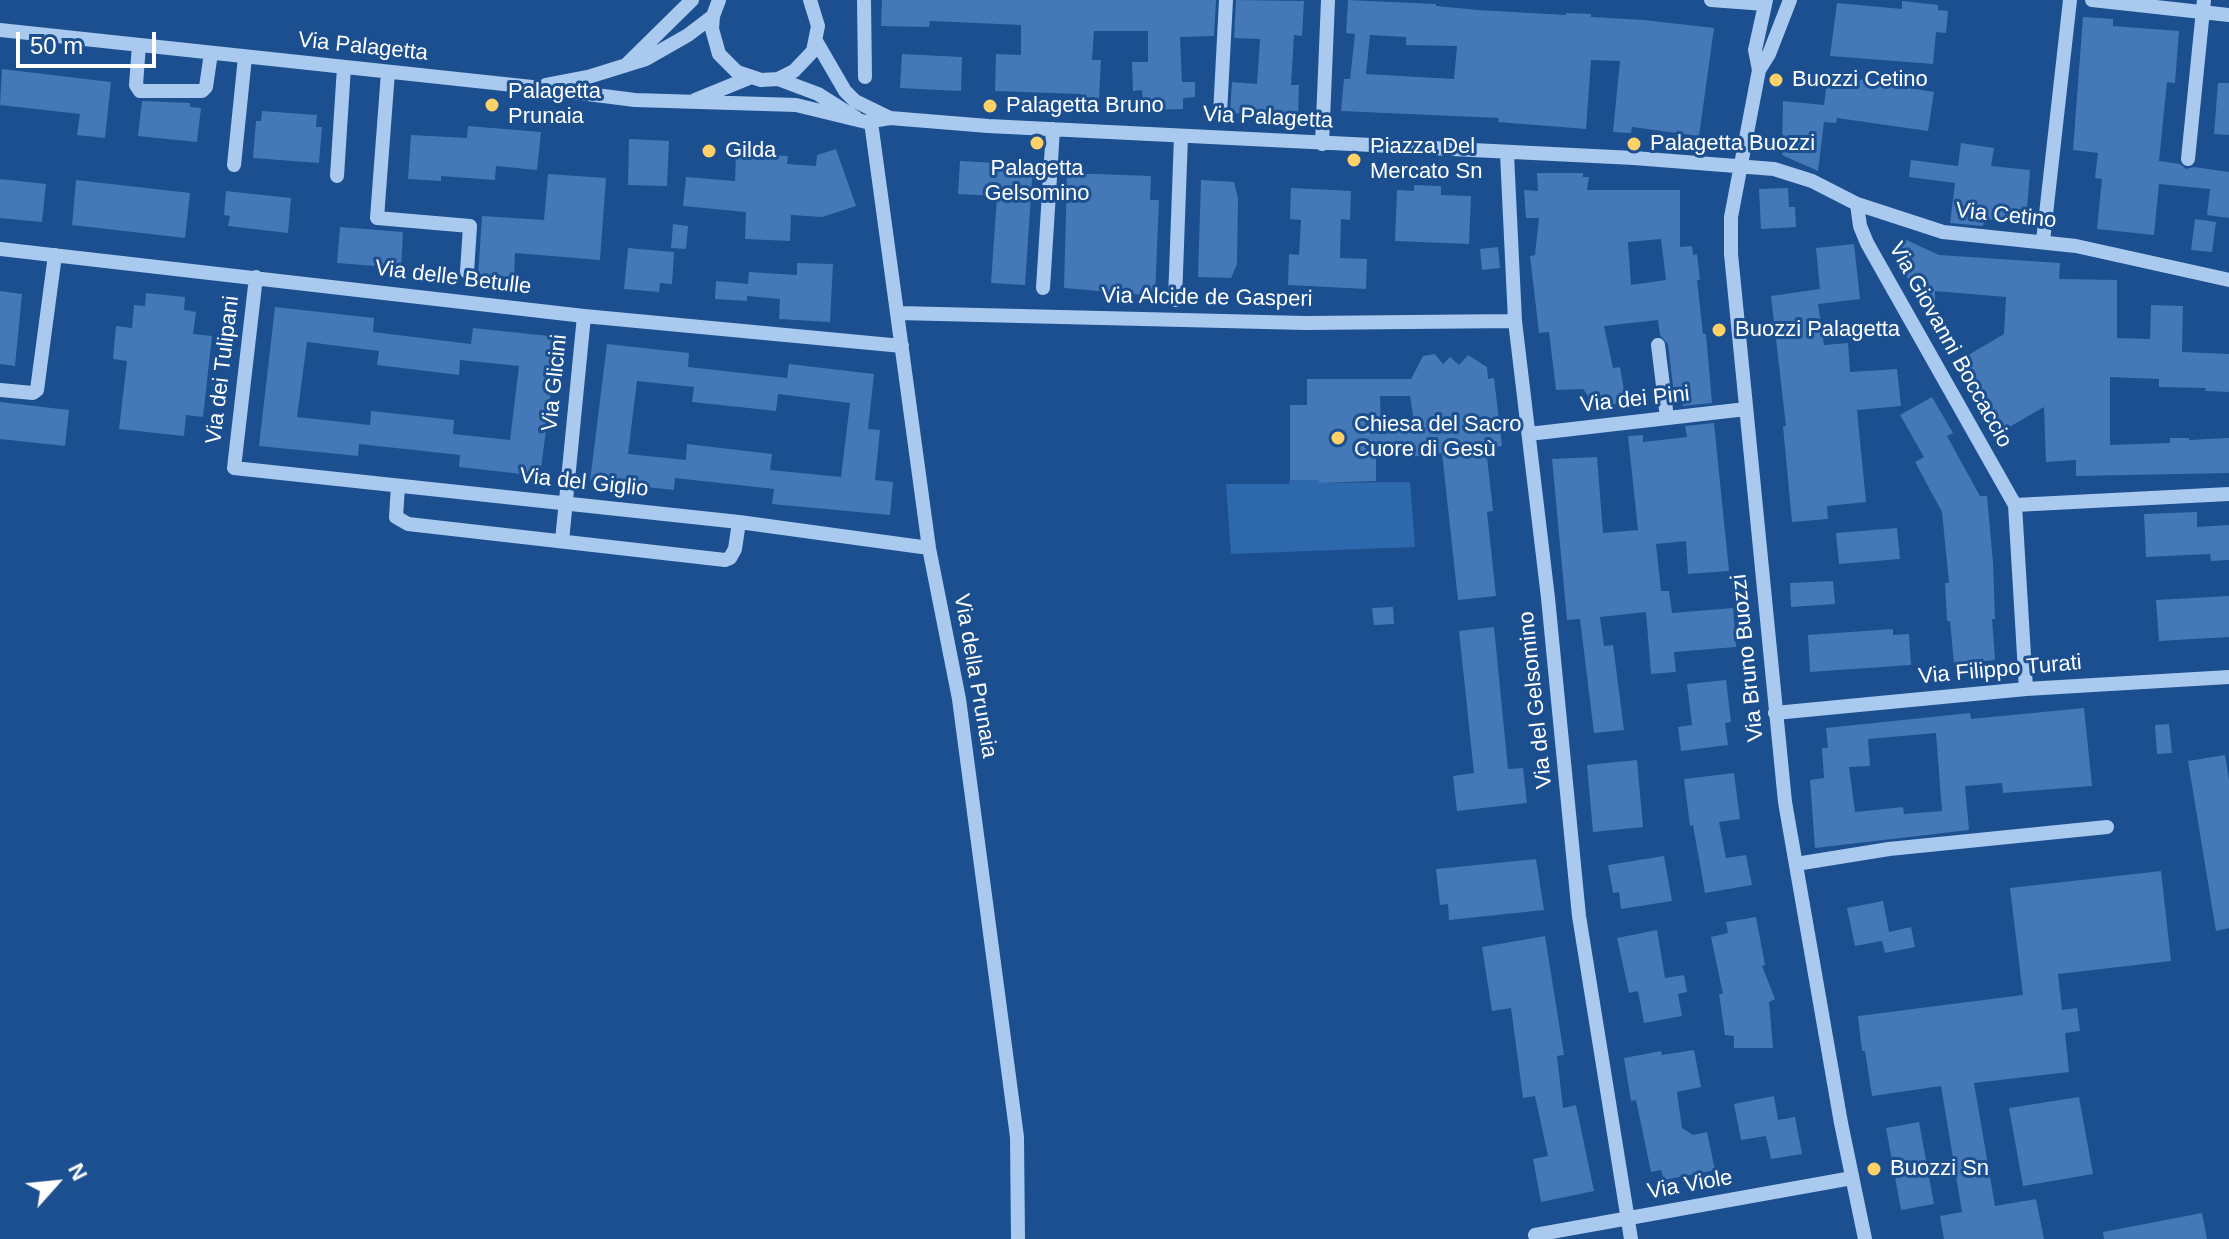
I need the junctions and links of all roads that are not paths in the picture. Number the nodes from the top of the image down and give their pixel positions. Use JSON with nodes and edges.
{"nodes":[{"id":1,"x":692,"y":0,"type":"edge"},
{"id":2,"x":719,"y":0,"type":"edge"},
{"id":3,"x":810,"y":0,"type":"edge"},
{"id":4,"x":864,"y":0,"type":"edge"},
{"id":5,"x":1226,"y":0,"type":"edge"},
{"id":6,"x":1328,"y":0,"type":"edge"},
{"id":7,"x":1711,"y":0,"type":"edge"},
{"id":8,"x":1790,"y":0,"type":"edge"},
{"id":9,"x":2070,"y":0,"type":"edge"},
{"id":10,"x":2092,"y":0,"type":"edge"},
{"id":11,"x":1765,"y":2,"type":"edge"},
{"id":12,"x":2204,"y":6,"type":"edge"},
{"id":13,"x":2229,"y":15,"type":"edge"},
{"id":14,"x":713,"y":16,"type":"junction"},
{"id":15,"x":0,"y":30,"type":"edge"},
{"id":16,"x":816,"y":41,"type":"junction"},
{"id":17,"x":139,"y":45,"type":"junction"},
{"id":18,"x":211,"y":53,"type":"junction"},
{"id":19,"x":245,"y":57,"type":"junction"},
{"id":20,"x":344,"y":67,"type":"junction"},
{"id":21,"x":622,"y":68,"type":"junction"},
{"id":22,"x":1759,"y":70,"type":"junction"},
{"id":23,"x":388,"y":72,"type":"junction"},
{"id":24,"x":865,"y":77,"type":"dead end"},
{"id":25,"x":749,"y":78,"type":"junction"},
{"id":26,"x":778,"y":79,"type":"junction"},
{"id":27,"x":532,"y":87,"type":"junction"},
{"id":28,"x":687,"y":103,"type":"junction"},
{"id":29,"x":1220,"y":114,"type":"dead end"},
{"id":30,"x":890,"y":118,"type":"junction"},
{"id":31,"x":865,"y":121,"type":"junction"},
{"id":32,"x":1053,"y":129,"type":"junction"},
{"id":33,"x":1181,"y":136,"type":"junction"},
{"id":34,"x":1322,"y":144,"type":"junction"},
{"id":35,"x":1507,"y":154,"type":"junction"},
{"id":36,"x":2188,"y":159,"type":"dead end"},
{"id":37,"x":234,"y":165,"type":"dead end"},
{"id":38,"x":1740,"y":165,"type":"junction"},
{"id":39,"x":337,"y":176,"type":"dead end"},
{"id":40,"x":1857,"y":204,"type":"junction"},
{"id":41,"x":2043,"y":241,"type":"junction"},
{"id":42,"x":0,"y":249,"type":"edge"},
{"id":43,"x":55,"y":255,"type":"junction"},
{"id":44,"x":467,"y":272,"type":"dead end"},
{"id":45,"x":256,"y":277,"type":"junction"},
{"id":46,"x":2229,"y":280,"type":"edge"},
{"id":47,"x":1043,"y":288,"type":"dead end"},
{"id":48,"x":1175,"y":300,"type":"dead end"},
{"id":49,"x":898,"y":313,"type":"junction"},
{"id":50,"x":584,"y":316,"type":"junction"},
{"id":51,"x":1515,"y":321,"type":"junction"},
{"id":52,"x":1658,"y":345,"type":"dead end"},
{"id":53,"x":902,"y":346,"type":"junction"},
{"id":54,"x":0,"y":390,"type":"edge"},
{"id":55,"x":1746,"y":409,"type":"junction"},
{"id":56,"x":1667,"y":418,"type":"junction"},
{"id":57,"x":1529,"y":434,"type":"junction"},
{"id":58,"x":234,"y":468,"type":"joint"},
{"id":59,"x":398,"y":486,"type":"junction"},
{"id":60,"x":2229,"y":494,"type":"edge"},
{"id":61,"x":565,"y":503,"type":"junction"},
{"id":62,"x":2015,"y":505,"type":"junction"},
{"id":63,"x":739,"y":522,"type":"junction"},
{"id":64,"x":562,"y":541,"type":"junction"},
{"id":65,"x":929,"y":548,"type":"junction"},
{"id":66,"x":2229,"y":677,"type":"edge"},
{"id":67,"x":2026,"y":689,"type":"junction"},
{"id":68,"x":1775,"y":713,"type":"junction"},
{"id":69,"x":2107,"y":827,"type":"dead end"},
{"id":70,"x":1796,"y":864,"type":"junction"},
{"id":71,"x":1852,"y":1178,"type":"junction"},
{"id":72,"x":1628,"y":1219,"type":"junction"},
{"id":73,"x":1535,"y":1235,"type":"dead end"},
{"id":74,"x":1018,"y":1239,"type":"edge"},
{"id":75,"x":1631,"y":1239,"type":"edge"},
{"id":76,"x":1865,"y":1239,"type":"edge"}],
"edges":[{"from":1,"to":21,"type":"street"},
{"from":2,"to":14,"type":"street"},
{"from":3,"to":16,"type":"street","name":"Via Palagetta"},
{"from":4,"to":24,"type":"street"},
{"from":5,"to":29,"type":"street"},
{"from":6,"to":34,"type":"street"},
{"from":7,"to":11,"type":"street"},
{"from":8,"to":22,"type":"street","name":"Via Bruno Buozzi"},
{"from":9,"to":41,"type":"street"},
{"from":10,"to":12,"type":"street"},
{"from":11,"to":22,"type":"street","name":"Via Bruno Buozzi"},
{"from":12,"to":13,"type":"street"},
{"from":12,"to":36,"type":"street"},
{"from":14,"to":21,"type":"street","name":"Via Palagetta"},
{"from":14,"to":25,"type":"street"},
{"from":15,"to":17,"type":"street","name":"Via Palagetta"},
{"from":16,"to":26,"type":"street"},
{"from":16,"to":30,"type":"street","name":"Via Palagetta"},
{"from":17,"to":18,"type":"street","name":"Via Palagetta"},
{"from":17,"to":18,"type":"street"},
{"from":18,"to":19,"type":"street","name":"Via Palagetta"},
{"from":19,"to":20,"type":"street","name":"Via Palagetta"},
{"from":19,"to":37,"type":"street"},
{"from":20,"to":23,"type":"street","name":"Via Palagetta"},
{"from":20,"to":39,"type":"street"},
{"from":21,"to":27,"type":"street","name":"Via Palagetta"},
{"from":22,"to":38,"type":"street","name":"Via Bruno Buozzi"},
{"from":23,"to":27,"type":"street","name":"Via Palagetta"},
{"from":23,"to":44,"type":"street"},
{"from":25,"to":26,"type":"street","name":"Via Palagetta"},
{"from":25,"to":28,"type":"street","name":"Via Palagetta"},
{"from":26,"to":31,"type":"street","name":"Via Palagetta"},
{"from":27,"to":28,"type":"street","name":"Via Palagetta"},
{"from":28,"to":31,"type":"street","name":"Via Palagetta"},
{"from":30,"to":31,"type":"street","name":"Via Palagetta"},
{"from":30,"to":32,"type":"street","name":"Via Palagetta"},
{"from":31,"to":49,"type":"street","name":"Via della Prunaia"},
{"from":32,"to":33,"type":"street","name":"Via Palagetta"},
{"from":32,"to":47,"type":"street"},
{"from":33,"to":34,"type":"street","name":"Via Palagetta"},
{"from":33,"to":48,"type":"street"},
{"from":34,"to":35,"type":"street","name":"Via Palagetta"},
{"from":35,"to":38,"type":"street","name":"Via Palagetta"},
{"from":35,"to":51,"type":"street","name":"Via del Gelsomino"},
{"from":38,"to":40,"type":"street","name":"Via Cetino"},
{"from":38,"to":55,"type":"street","name":"Via Bruno Buozzi"},
{"from":40,"to":41,"type":"street","name":"Via Cetino"},
{"from":40,"to":62,"type":"street","name":"Via Giovanni Boccaccio"},
{"from":41,"to":46,"type":"street","name":"Via Cetino"},
{"from":42,"to":43,"type":"street","name":"Via delle Betulle"},
{"from":43,"to":45,"type":"street","name":"Via delle Betulle"},
{"from":43,"to":54,"type":"street"},
{"from":45,"to":50,"type":"street","name":"Via delle Betulle"},
{"from":45,"to":58,"type":"street","name":"Via dei Tulipani"},
{"from":49,"to":51,"type":"street","name":"Via Alcide de Gasperi"},
{"from":49,"to":53,"type":"street","name":"Via della Prunaia"},
{"from":50,"to":53,"type":"street","name":"Via delle Betulle"},
{"from":50,"to":61,"type":"street","name":"Via Glicini"},
{"from":51,"to":57,"type":"street","name":"Via del Gelsomino"},
{"from":52,"to":56,"type":"street"},
{"from":53,"to":65,"type":"street","name":"Via della Prunaia"},
{"from":55,"to":56,"type":"street","name":"Via dei Pini"},
{"from":55,"to":68,"type":"street","name":"Via Bruno Buozzi"},
{"from":56,"to":57,"type":"street","name":"Via dei Pini"},
{"from":57,"to":72,"type":"street","name":"Via del Gelsomino"},
{"from":58,"to":59,"type":"street","name":"Via del Giglio"},
{"from":59,"to":61,"type":"street","name":"Via del Giglio"},
{"from":59,"to":64,"type":"street"},
{"from":60,"to":62,"type":"street"},
{"from":61,"to":63,"type":"street","name":"Via del Giglio"},
{"from":61,"to":64,"type":"street","name":"Via Glicini"},
{"from":62,"to":67,"type":"street","name":"Via Giovanni Boccaccio"},
{"from":63,"to":64,"type":"street"},
{"from":63,"to":65,"type":"street","name":"Via del Giglio"},
{"from":65,"to":74,"type":"street","name":"Via della Prunaia"},
{"from":66,"to":67,"type":"street","name":"Via Filippo Turati"},
{"from":67,"to":68,"type":"street","name":"Via Filippo Turati"},
{"from":68,"to":70,"type":"street","name":"Via Bruno Buozzi"},
{"from":69,"to":70,"type":"street"},
{"from":70,"to":71,"type":"street","name":"Via Bruno Buozzi"},
{"from":71,"to":72,"type":"street","name":"Via Viole"},
{"from":71,"to":76,"type":"street","name":"Via Bruno Buozzi"},
{"from":72,"to":73,"type":"street","name":"Via Viole"},
{"from":72,"to":75,"type":"street","name":"Via del Gelsomino"}]}
